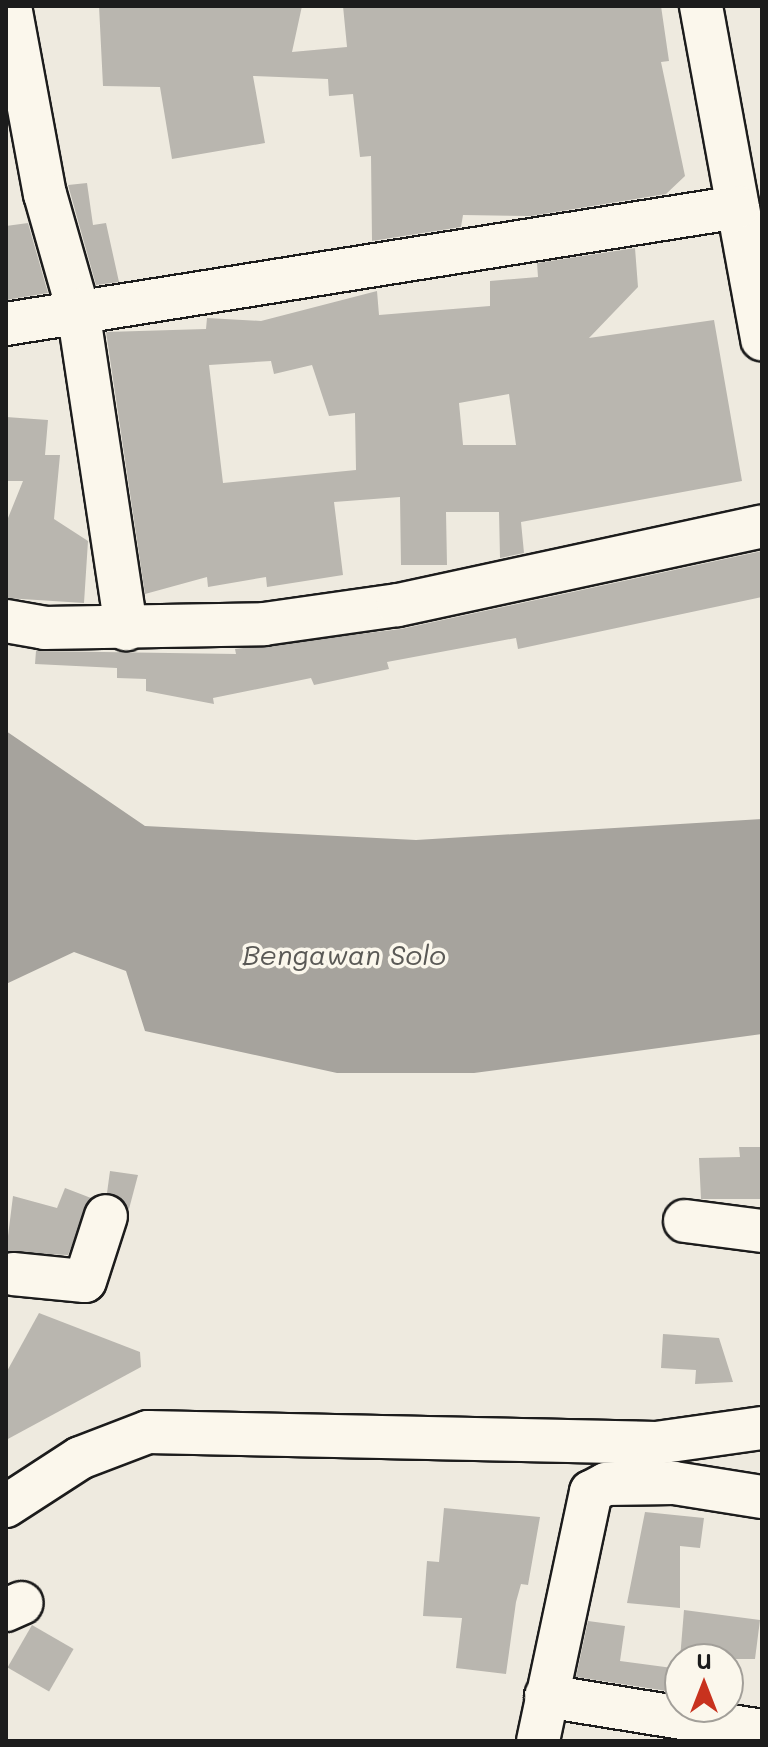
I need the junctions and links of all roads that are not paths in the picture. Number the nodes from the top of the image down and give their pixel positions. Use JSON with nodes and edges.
{"nodes":[{"id":1,"x":10,"y":6,"type":"edge"},
{"id":2,"x":701,"y":6,"type":"edge"},
{"id":3,"x":738,"y":207,"type":"junction"},
{"id":4,"x":78,"y":310,"type":"junction"},
{"id":5,"x":6,"y":324,"type":"edge"},
{"id":6,"x":762,"y":339,"type":"edge"},
{"id":7,"x":762,"y":526,"type":"edge"},
{"id":8,"x":6,"y":621,"type":"edge"},
{"id":9,"x":126,"y":629,"type":"junction"},
{"id":10,"x":106,"y":1216,"type":"dead end"},
{"id":11,"x":685,"y":1221,"type":"dead end"},
{"id":12,"x":762,"y":1231,"type":"edge"},
{"id":13,"x":8,"y":1280,"type":"edge"},
{"id":14,"x":762,"y":1428,"type":"edge"},
{"id":15,"x":656,"y":1443,"type":"junction"},
{"id":16,"x":674,"y":1483,"type":"junction"},
{"id":17,"x":13,"y":1493,"type":"edge"},
{"id":18,"x":762,"y":1497,"type":"edge"},
{"id":19,"x":546,"y":1696,"type":"junction"},
{"id":20,"x":762,"y":1731,"type":"edge"},
{"id":21,"x":538,"y":1741,"type":"edge"}],
"edges":[{"from":1,"to":4,"type":"street"},
{"from":2,"to":3,"type":"street"},
{"from":3,"to":4,"type":"street"},
{"from":3,"to":6,"type":"street"},
{"from":4,"to":5,"type":"street"},
{"from":4,"to":9,"type":"street"},
{"from":7,"to":9,"type":"street"},
{"from":8,"to":9,"type":"street"},
{"from":10,"to":13,"type":"street"},
{"from":11,"to":12,"type":"street"},
{"from":14,"to":15,"type":"street"},
{"from":15,"to":16,"type":"street"},
{"from":15,"to":17,"type":"street"},
{"from":16,"to":18,"type":"street"},
{"from":16,"to":19,"type":"street"},
{"from":19,"to":20,"type":"street"},
{"from":19,"to":21,"type":"street"}]}
